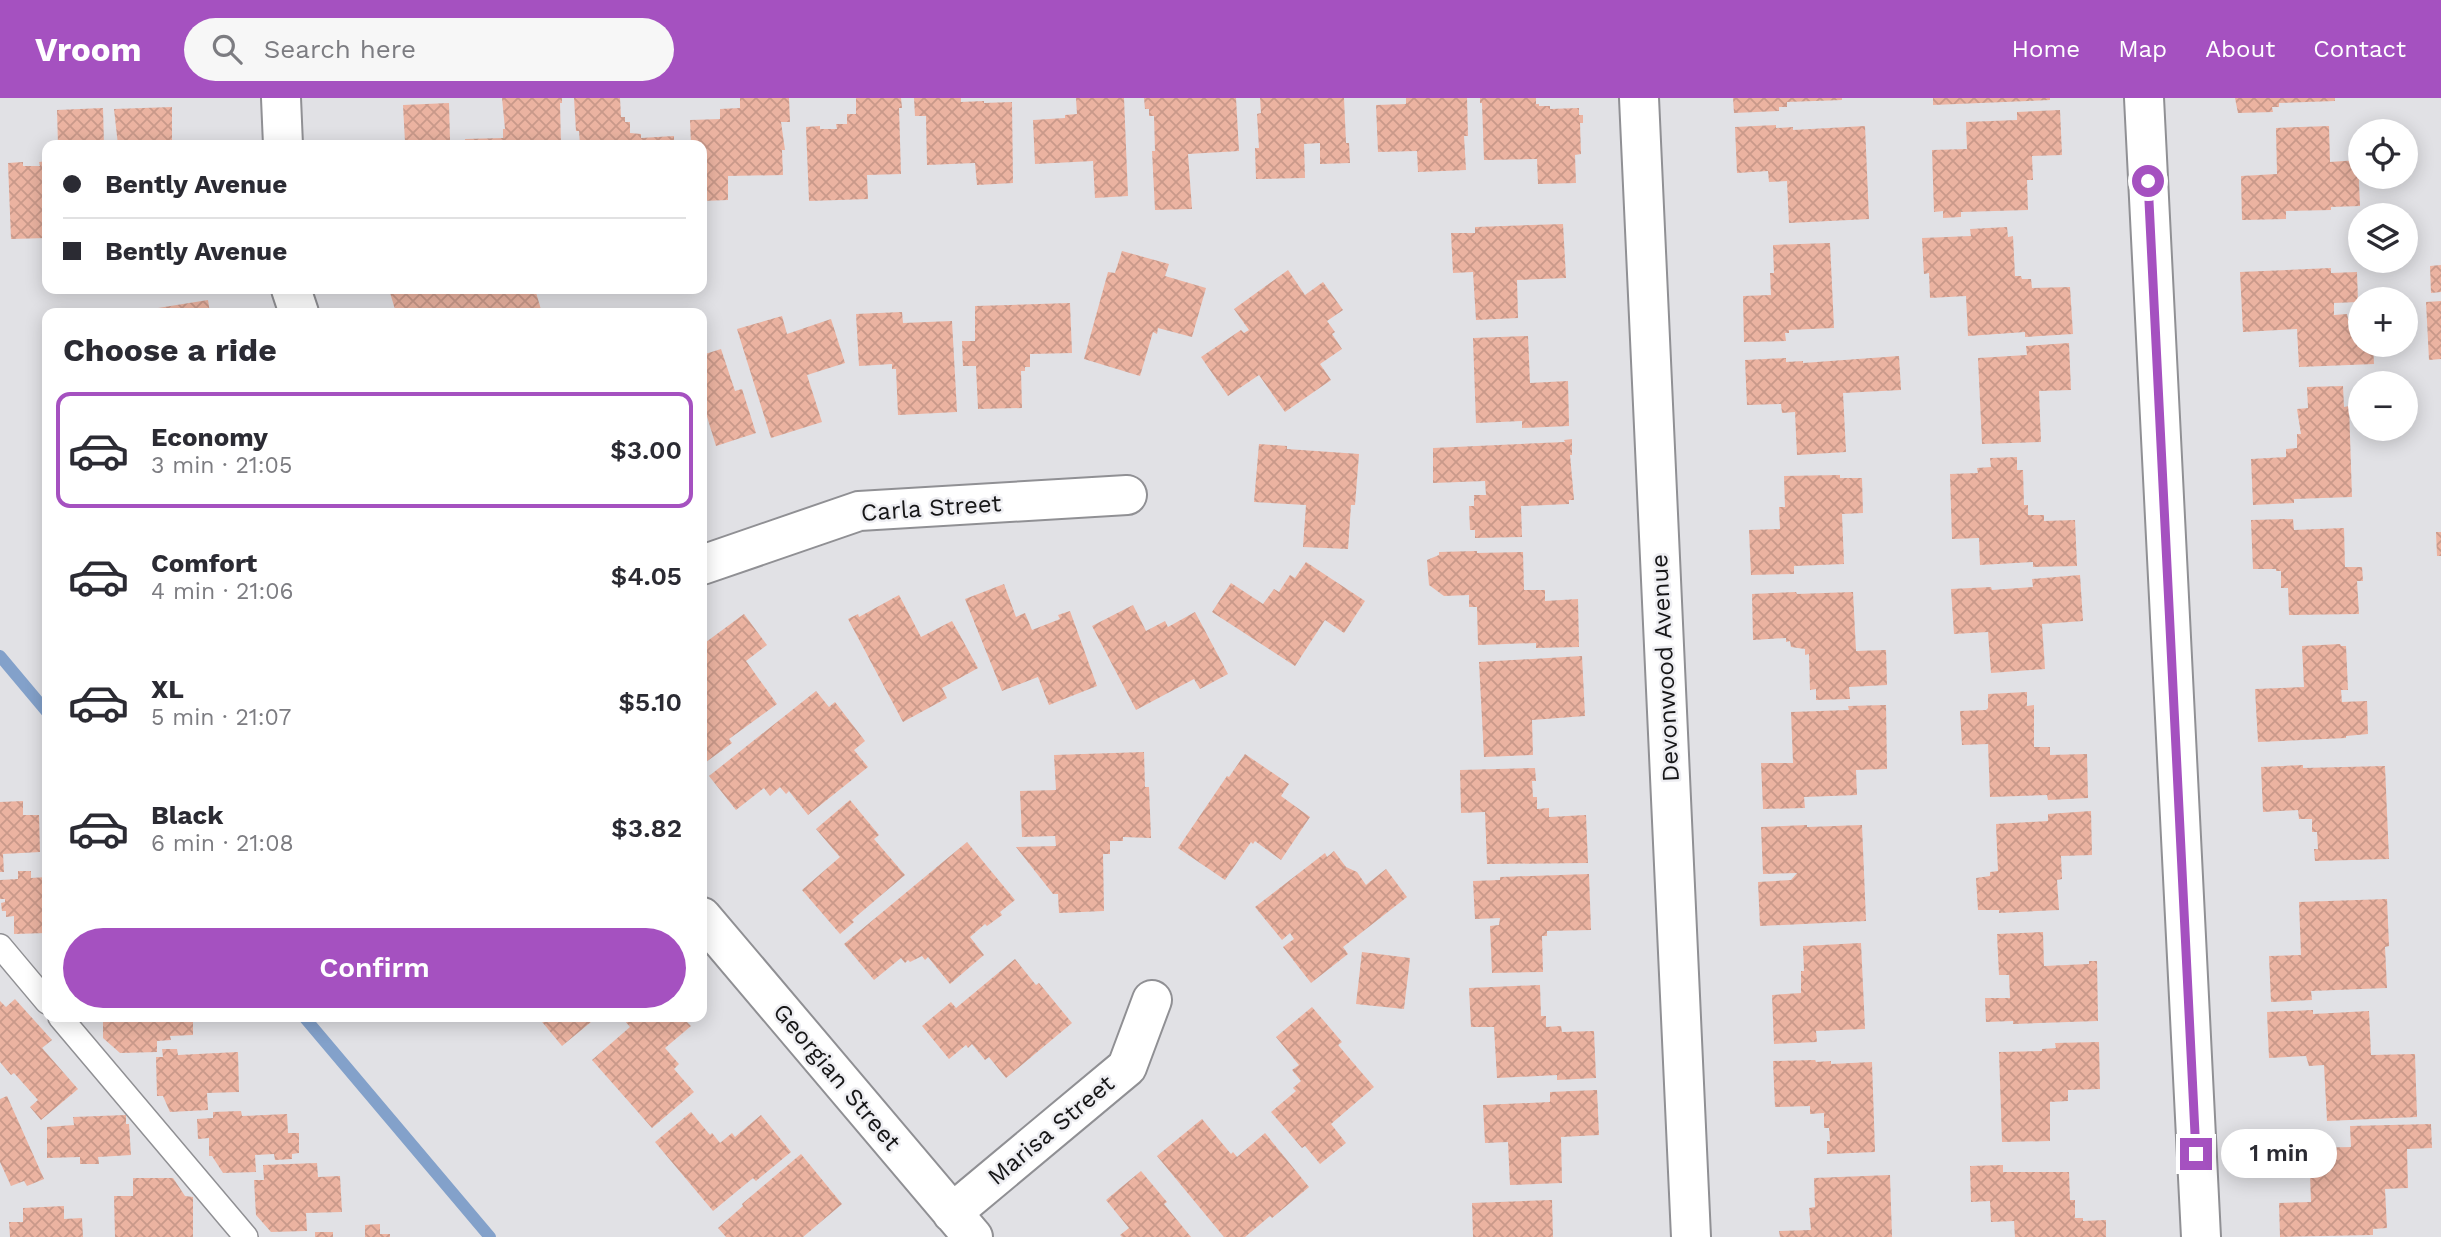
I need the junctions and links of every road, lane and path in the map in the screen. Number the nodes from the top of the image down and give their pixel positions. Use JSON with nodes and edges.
{"nodes":[{"id":1,"x":281,"y":98,"type":"edge"},
{"id":2,"x":1639,"y":98,"type":"edge"},
{"id":3,"x":2144,"y":98,"type":"edge"},
{"id":4,"x":283,"y":140,"type":"edge"},
{"id":5,"x":1127,"y":495,"type":"dead end"},
{"id":6,"x":707,"y":563,"type":"edge"},
{"id":7,"x":707,"y":922,"type":"edge"},
{"id":8,"x":0,"y":946,"type":"edge"},
{"id":9,"x":42,"y":996,"type":"edge"},
{"id":10,"x":1152,"y":1000,"type":"dead end"},
{"id":11,"x":64,"y":1022,"type":"edge"},
{"id":12,"x":962,"y":1225,"type":"edge"},
{"id":13,"x":246,"y":1237,"type":"edge"},
{"id":14,"x":1690,"y":1237,"type":"edge"},
{"id":15,"x":2201,"y":1237,"type":"edge"}],
"edges":[{"from":1,"to":4,"type":"street"},
{"from":2,"to":14,"type":"street","name":"Devonwood Avenue"},
{"from":3,"to":15,"type":"street"},
{"from":5,"to":6,"type":"street","name":"Carla Street"},
{"from":7,"to":12,"type":"street","name":"Georgian Street"},
{"from":8,"to":9,"type":"lane"},
{"from":10,"to":12,"type":"street","name":"Marisa Street"},
{"from":11,"to":13,"type":"lane"}]}
